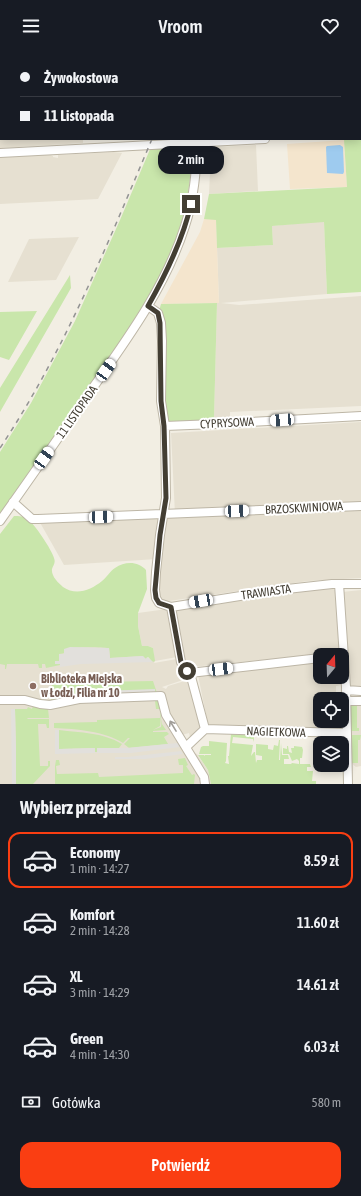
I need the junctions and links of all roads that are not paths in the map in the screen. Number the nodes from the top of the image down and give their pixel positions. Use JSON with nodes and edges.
{"nodes":[{"id":1,"x":243,"y":140,"type":"edge"},
{"id":2,"x":132,"y":142,"type":"edge"},
{"id":3,"x":198,"y":142,"type":"junction"},
{"id":4,"x":0,"y":153,"type":"edge"},
{"id":5,"x":148,"y":306,"type":"junction"},
{"id":6,"x":361,"y":416,"type":"edge"},
{"id":7,"x":164,"y":426,"type":"junction"},
{"id":8,"x":13,"y":502,"type":"junction"},
{"id":9,"x":361,"y":506,"type":"edge"},
{"id":10,"x":164,"y":515,"type":"junction"},
{"id":11,"x":0,"y":521,"type":"edge"},
{"id":12,"x":339,"y":584,"type":"junction"},
{"id":13,"x":361,"y":584,"type":"edge"},
{"id":14,"x":171,"y":607,"type":"junction"},
{"id":15,"x":343,"y":648,"type":"edge"},
{"id":16,"x":313,"y":659,"type":"edge"},
{"id":17,"x":190,"y":673,"type":"junction"},
{"id":18,"x":345,"y":684,"type":"edge"},
{"id":19,"x":346,"y":690,"type":"joint"},
{"id":20,"x":361,"y":691,"type":"edge"},
{"id":21,"x":0,"y":700,"type":"edge"},
{"id":22,"x":349,"y":701,"type":"edge"},
{"id":23,"x":361,"y":701,"type":"edge"},
{"id":24,"x":347,"y":728,"type":"edge"},
{"id":25,"x":205,"y":729,"type":"junction"},
{"id":26,"x":347,"y":733,"type":"junction"},
{"id":27,"x":186,"y":747,"type":"junction"},
{"id":28,"x":205,"y":784,"type":"edge"},
{"id":29,"x":348,"y":784,"type":"edge"}],
"edges":[{"from":1,"to":3,"type":"street"},
{"from":2,"to":3,"type":"street"},
{"from":2,"to":4,"type":"street"},
{"from":3,"to":5,"type":"street","name":"11 LISTOPADA"},
{"from":5,"to":7,"type":"street"},
{"from":5,"to":8,"type":"street","name":"11 LISTOPADA"},
{"from":6,"to":7,"type":"street","name":"CYPRYSOWA"},
{"from":7,"to":10,"type":"street"},
{"from":8,"to":10,"type":"street","name":"BRZOSKWINIOWA"},
{"from":8,"to":11,"type":"street","name":"11 LISTOPADA"},
{"from":9,"to":10,"type":"street","name":"BRZOSKWINIOWA"},
{"from":10,"to":14,"type":"street"},
{"from":12,"to":13,"type":"street","name":"TRAWIASTA"},
{"from":12,"to":14,"type":"street","name":"TRAWIASTA"},
{"from":12,"to":15,"type":"street"},
{"from":14,"to":17,"type":"street"},
{"from":16,"to":17,"type":"street"},
{"from":17,"to":25,"type":"street"},
{"from":18,"to":19,"type":"street"},
{"from":19,"to":20,"type":"street"},
{"from":27,"to":21,"type":"street","one_way":true},
{"from":22,"to":23,"type":"street"},
{"from":24,"to":26,"type":"street"},
{"from":25,"to":26,"type":"street","name":"NAGIETKOWA"},
{"from":25,"to":27,"type":"street"},
{"from":26,"to":29,"type":"street"},
{"from":27,"to":28,"type":"street"}]}
